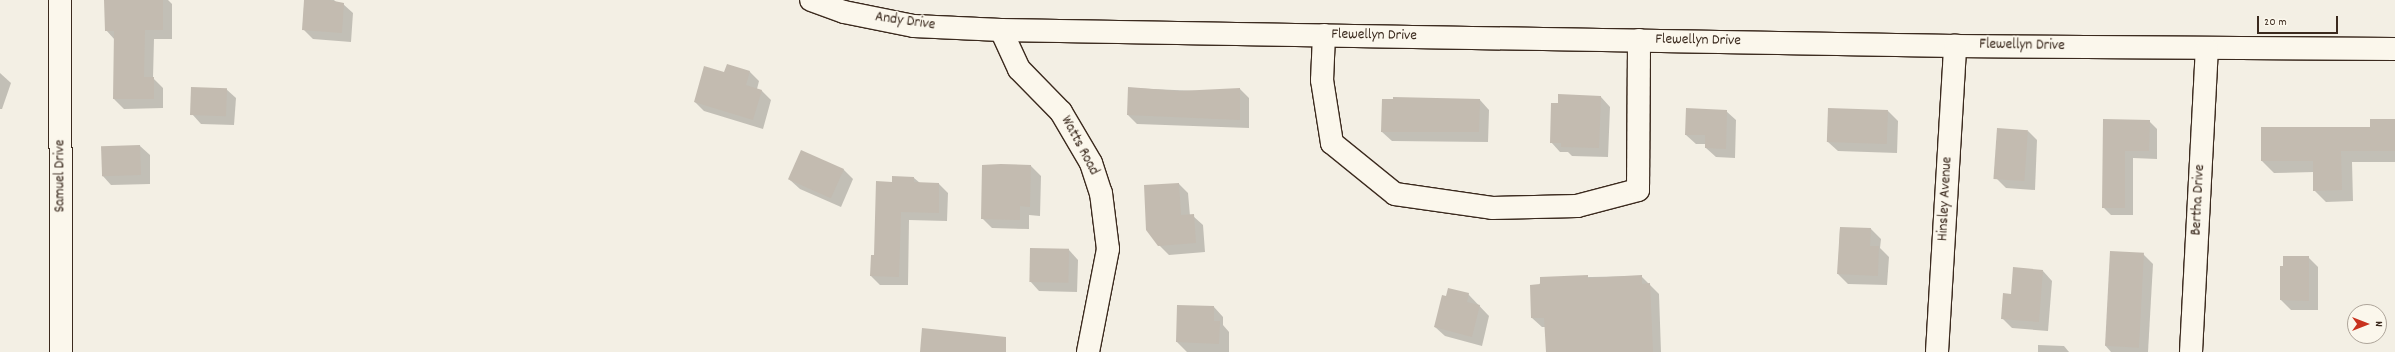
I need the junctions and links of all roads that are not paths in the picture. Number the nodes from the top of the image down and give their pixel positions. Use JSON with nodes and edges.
{"nodes":[{"id":1,"x":60,"y":0,"type":"edge"},
{"id":2,"x":811,"y":0,"type":"edge"},
{"id":3,"x":1001,"y":30,"type":"junction"},
{"id":4,"x":1324,"y":35,"type":"junction"},
{"id":5,"x":1639,"y":40,"type":"junction"},
{"id":6,"x":1955,"y":46,"type":"junction"},
{"id":7,"x":2207,"y":49,"type":"junction"},
{"id":8,"x":2395,"y":49,"type":"edge"},
{"id":9,"x":61,"y":352,"type":"edge"},
{"id":10,"x":1088,"y":352,"type":"edge"},
{"id":11,"x":1937,"y":352,"type":"edge"},
{"id":12,"x":2190,"y":352,"type":"edge"}],
"edges":[{"from":1,"to":9,"type":"street","name":"Samuel Drive"},
{"from":2,"to":3,"type":"street","name":"Andy Drive"},
{"from":3,"to":4,"type":"street","name":"Flewellyn Drive"},
{"from":3,"to":10,"type":"street","name":"Watts Road"},
{"from":4,"to":5,"type":"street","name":"Flewellyn Drive"},
{"from":4,"to":5,"type":"street"},
{"from":5,"to":6,"type":"street","name":"Flewellyn Drive"},
{"from":6,"to":7,"type":"street","name":"Flewellyn Drive"},
{"from":6,"to":11,"type":"street","name":"Hinsley Avenue"},
{"from":7,"to":8,"type":"street","name":"Flewellyn Drive"},
{"from":7,"to":12,"type":"street","name":"Bertha Drive"}]}
